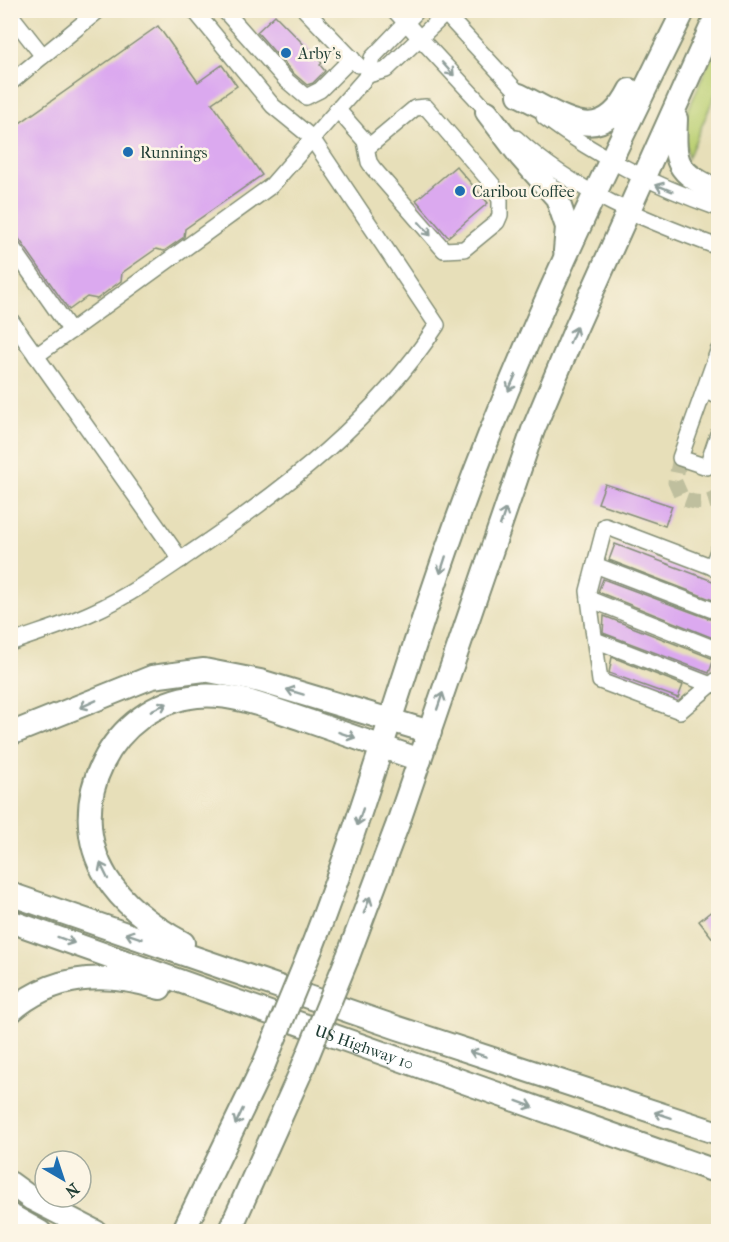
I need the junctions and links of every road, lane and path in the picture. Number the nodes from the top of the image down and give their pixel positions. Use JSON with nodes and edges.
{"nodes":[{"id":1,"x":99,"y":10,"type":"edge"},
{"id":2,"x":195,"y":10,"type":"edge"},
{"id":3,"x":224,"y":10,"type":"edge"},
{"id":4,"x":305,"y":10,"type":"edge"},
{"id":5,"x":394,"y":10,"type":"edge"},
{"id":6,"x":418,"y":10,"type":"edge"},
{"id":7,"x":670,"y":10,"type":"edge"},
{"id":8,"x":684,"y":10,"type":"edge"},
{"id":9,"x":443,"y":12,"type":"edge"},
{"id":10,"x":718,"y":12,"type":"edge"},
{"id":11,"x":10,"y":14,"type":"edge"},
{"id":12,"x":406,"y":23,"type":"junction"},
{"id":13,"x":419,"y":36,"type":"junction"},
{"id":14,"x":43,"y":56,"type":"junction"},
{"id":15,"x":352,"y":58,"type":"junction"},
{"id":16,"x":368,"y":75,"type":"junction"},
{"id":17,"x":10,"y":83,"type":"edge"},
{"id":18,"x":519,"y":95,"type":"junction"},
{"id":19,"x":676,"y":107,"type":"junction"},
{"id":20,"x":337,"y":109,"type":"junction"},
{"id":21,"x":488,"y":111,"type":"junction"},
{"id":22,"x":311,"y":137,"type":"junction"},
{"id":23,"x":367,"y":148,"type":"junction"},
{"id":24,"x":610,"y":161,"type":"junction"},
{"id":25,"x":643,"y":179,"type":"junction"},
{"id":26,"x":718,"y":191,"type":"edge"},
{"id":27,"x":595,"y":195,"type":"junction"},
{"id":28,"x":718,"y":208,"type":"edge"},
{"id":29,"x":628,"y":211,"type":"junction"},
{"id":30,"x":10,"y":243,"type":"edge"},
{"id":31,"x":718,"y":247,"type":"edge"},
{"id":32,"x":558,"y":278,"type":"junction"},
{"id":33,"x":10,"y":319,"type":"edge"},
{"id":34,"x":71,"y":331,"type":"junction"},
{"id":35,"x":718,"y":351,"type":"edge"},
{"id":36,"x":36,"y":356,"type":"junction"},
{"id":37,"x":711,"y":394,"type":"edge"},
{"id":38,"x":718,"y":435,"type":"edge"},
{"id":39,"x":713,"y":469,"type":"edge"},
{"id":40,"x":718,"y":551,"type":"edge"},
{"id":41,"x":181,"y":560,"type":"junction"},
{"id":42,"x":595,"y":565,"type":"junction"},
{"id":43,"x":715,"y":568,"type":"edge"},
{"id":44,"x":590,"y":599,"type":"junction"},
{"id":45,"x":718,"y":612,"type":"edge"},
{"id":46,"x":595,"y":640,"type":"junction"},
{"id":47,"x":10,"y":643,"type":"edge"},
{"id":48,"x":718,"y":650,"type":"edge"},
{"id":49,"x":715,"y":682,"type":"edge"},
{"id":50,"x":391,"y":722,"type":"junction"},
{"id":51,"x":430,"y":732,"type":"junction"},
{"id":52,"x":10,"y":734,"type":"edge"},
{"id":53,"x":383,"y":747,"type":"junction"},
{"id":54,"x":420,"y":759,"type":"junction"},
{"id":55,"x":10,"y":894,"type":"edge"},
{"id":56,"x":10,"y":921,"type":"edge"},
{"id":57,"x":271,"y":984,"type":"junction"},
{"id":58,"x":10,"y":1012,"type":"edge"},
{"id":59,"x":294,"y":1022,"type":"junction"},
{"id":60,"x":718,"y":1133,"type":"edge"},
{"id":61,"x":718,"y":1172,"type":"edge"},
{"id":62,"x":10,"y":1183,"type":"edge"},
{"id":63,"x":10,"y":1215,"type":"edge"},
{"id":64,"x":40,"y":1232,"type":"edge"},
{"id":65,"x":96,"y":1232,"type":"edge"},
{"id":66,"x":183,"y":1232,"type":"edge"},
{"id":67,"x":229,"y":1232,"type":"edge"}],
"edges":[{"from":1,"to":14,"type":"street"},
{"from":2,"to":22,"type":"street"},
{"from":3,"to":15,"type":"street"},
{"from":4,"to":15,"type":"street"},
{"from":5,"to":12,"type":"street"},
{"from":6,"to":12,"type":"street"},
{"from":7,"to":18,"type":"highway"},
{"from":8,"to":24,"type":"highway"},
{"from":9,"to":13,"type":"street"},
{"from":9,"to":18,"type":"street"},
{"from":10,"to":19,"type":"highway"},
{"from":11,"to":14,"type":"street"},
{"from":12,"to":13,"type":"street"},
{"from":12,"to":16,"type":"street"},
{"from":13,"to":16,"type":"street"},
{"from":13,"to":21,"type":"street","one_way":true},
{"from":14,"to":17,"type":"street"},
{"from":15,"to":16,"type":"street"},
{"from":16,"to":20,"type":"street"},
{"from":18,"to":24,"type":"street"},
{"from":19,"to":25,"type":"highway"},
{"from":19,"to":26,"type":"highway"},
{"from":20,"to":22,"type":"street"},
{"from":20,"to":23,"type":"street"},
{"from":21,"to":27,"type":"street"},
{"from":21,"to":32,"type":"highway"},
{"from":22,"to":34,"type":"street"},
{"from":22,"to":41,"type":"street"},
{"from":23,"to":23,"type":"street","one_way":true},
{"from":24,"to":25,"type":"street"},
{"from":24,"to":27,"type":"highway"},
{"from":28,"to":25,"type":"street","one_way":true},
{"from":25,"to":29,"type":"highway"},
{"from":27,"to":29,"type":"street"},
{"from":27,"to":32,"type":"highway"},
{"from":29,"to":31,"type":"street"},
{"from":51,"to":29,"type":"highway","one_way":true},
{"from":30,"to":34,"type":"street"},
{"from":32,"to":50,"type":"highway","one_way":true},
{"from":33,"to":36,"type":"street"},
{"from":34,"to":36,"type":"street"},
{"from":35,"to":37,"type":"street"},
{"from":36,"to":41,"type":"street"},
{"from":37,"to":39,"type":"street"},
{"from":38,"to":39,"type":"street"},
{"from":40,"to":43,"type":"street"},
{"from":41,"to":47,"type":"street"},
{"from":42,"to":43,"type":"street"},
{"from":42,"to":44,"type":"street"},
{"from":42,"to":45,"type":"street"},
{"from":44,"to":46,"type":"street"},
{"from":44,"to":48,"type":"street"},
{"from":46,"to":49,"type":"street"},
{"from":46,"to":49,"type":"street"},
{"from":50,"to":51,"type":"highway"},
{"from":50,"to":52,"type":"highway","one_way":true},
{"from":50,"to":53,"type":"highway"},
{"from":51,"to":54,"type":"highway"},
{"from":53,"to":54,"type":"highway"},
{"from":57,"to":53,"type":"highway","one_way":true},
{"from":53,"to":66,"type":"highway","one_way":true,"bridge":true},
{"from":67,"to":54,"type":"highway","one_way":true,"bridge":true},
{"from":57,"to":55,"type":"highway","name":"US Highway 10","one_way":true},
{"from":56,"to":59,"type":"highway","name":"US Highway 10","one_way":true},
{"from":60,"to":57,"type":"highway","name":"US Highway 10","one_way":true},
{"from":58,"to":59,"type":"highway"},
{"from":59,"to":61,"type":"highway","name":"US Highway 10","one_way":true},
{"from":62,"to":65,"type":"highway"},
{"from":63,"to":64,"type":"highway"}]}
